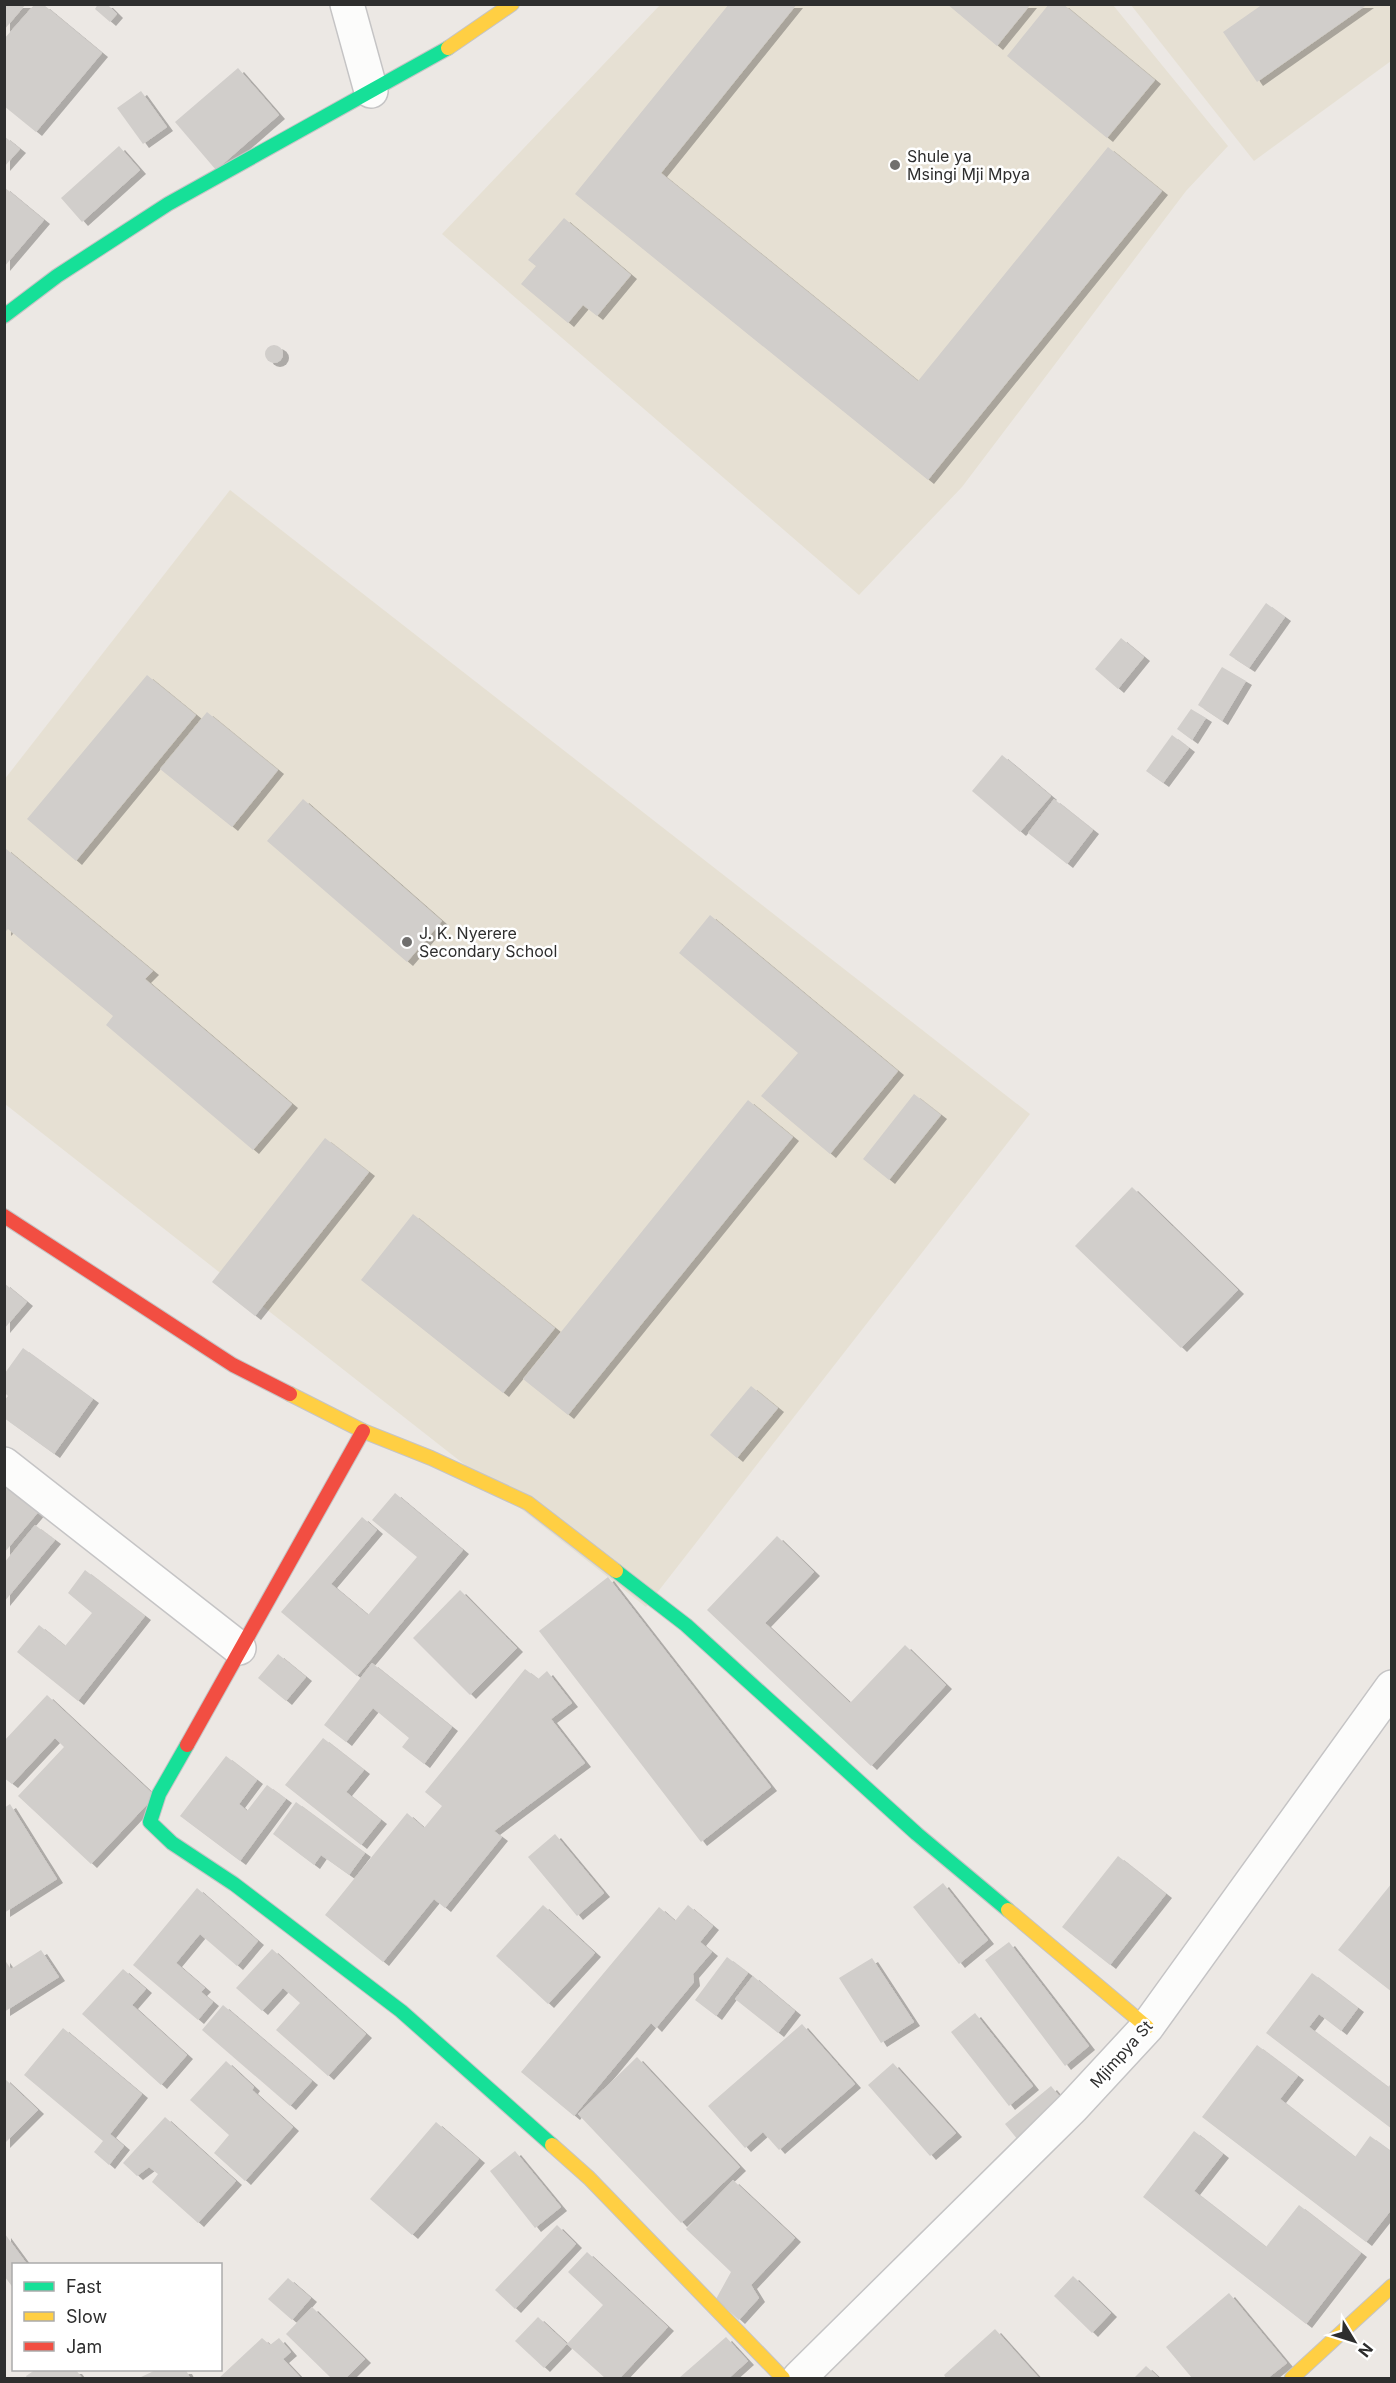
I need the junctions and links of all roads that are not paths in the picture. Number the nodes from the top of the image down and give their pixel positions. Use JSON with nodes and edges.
{"nodes":[{"id":1,"x":347,"y":4,"type":"edge"},
{"id":2,"x":512,"y":4,"type":"edge"},
{"id":3,"x":371,"y":91,"type":"junction"},
{"id":4,"x":4,"y":316,"type":"edge"},
{"id":5,"x":4,"y":1216,"type":"edge"},
{"id":6,"x":363,"y":1431,"type":"junction"},
{"id":7,"x":4,"y":1464,"type":"edge"},
{"id":8,"x":239,"y":1648,"type":"junction"},
{"id":9,"x":1392,"y":1687,"type":"edge"},
{"id":10,"x":1147,"y":2027,"type":"junction"},
{"id":11,"x":1392,"y":2286,"type":"edge"},
{"id":12,"x":783,"y":2379,"type":"edge"},
{"id":13,"x":799,"y":2379,"type":"edge"},
{"id":14,"x":1292,"y":2379,"type":"edge"}],
"edges":[{"from":1,"to":3,"type":"street"},
{"from":2,"to":3,"type":"street"},
{"from":3,"to":4,"type":"street"},
{"from":5,"to":6,"type":"street"},
{"from":6,"to":8,"type":"street"},
{"from":6,"to":10,"type":"street"},
{"from":7,"to":8,"type":"street"},
{"from":8,"to":12,"type":"street"},
{"from":9,"to":10,"type":"street","name":"Mjimpya St"},
{"from":10,"to":13,"type":"street","name":"Mjimpya St"},
{"from":11,"to":14,"type":"street"}]}
